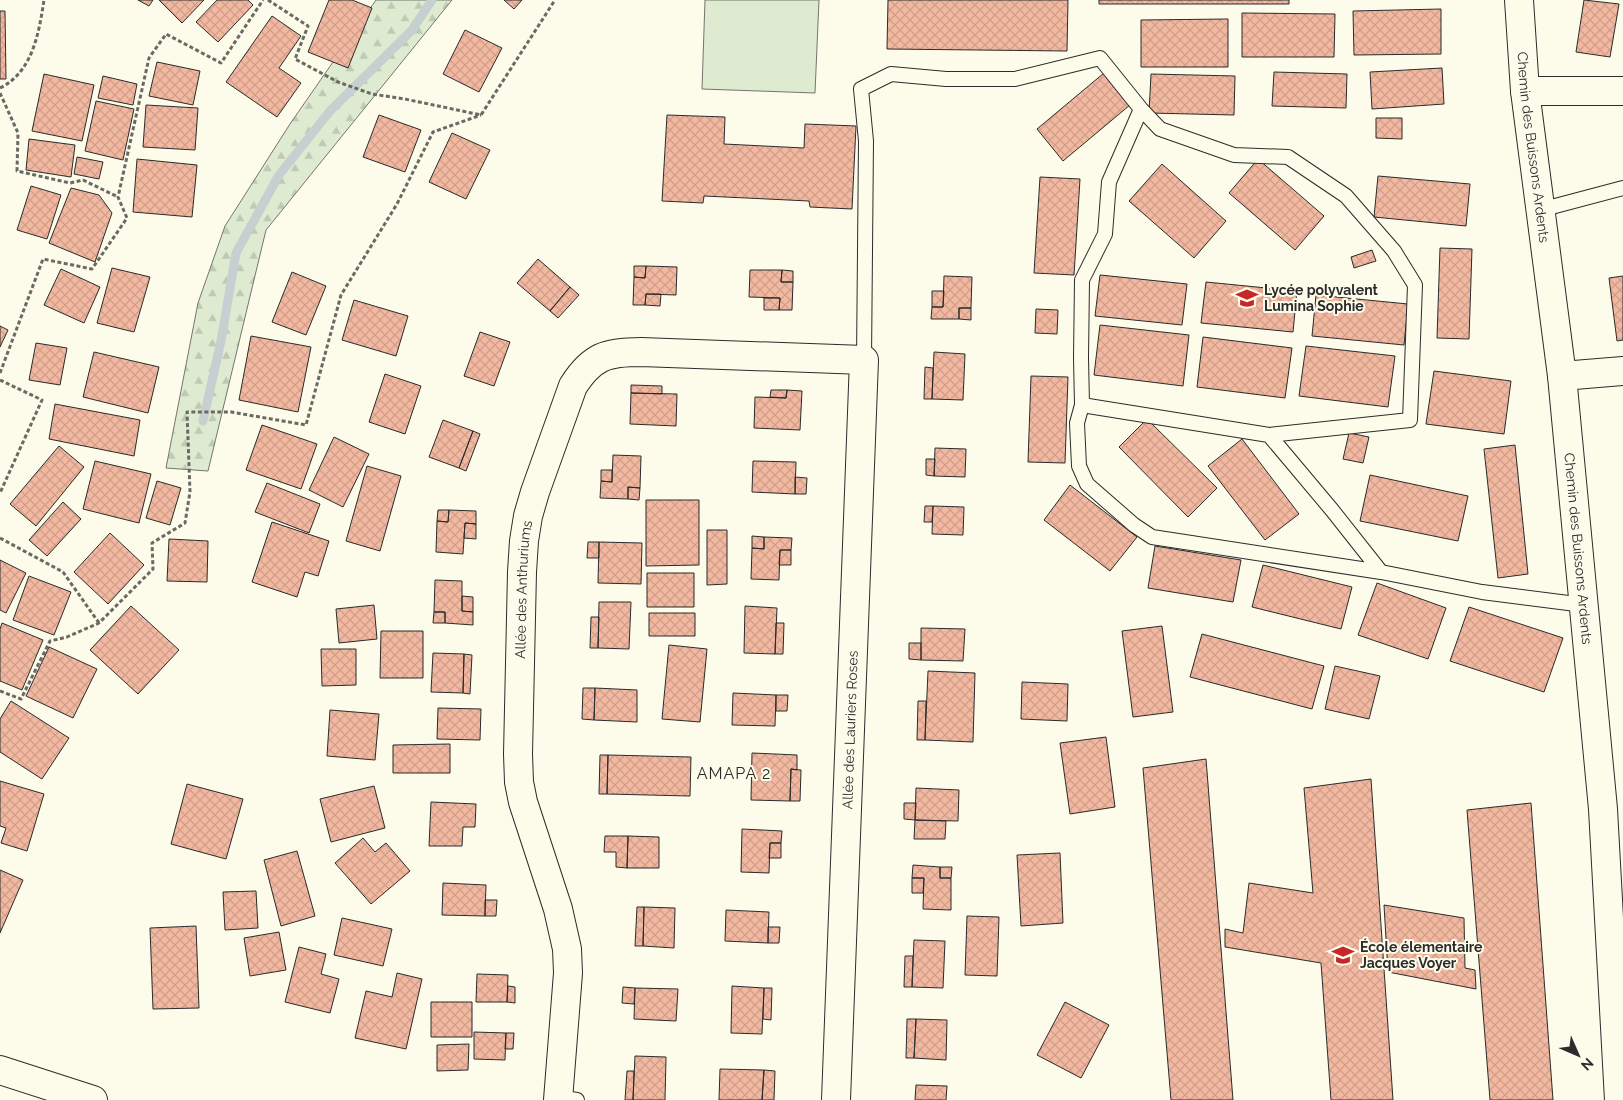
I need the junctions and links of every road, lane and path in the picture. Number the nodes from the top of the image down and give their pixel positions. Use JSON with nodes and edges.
{"nodes":[{"id":1,"x":44,"y":0,"type":"edge"},
{"id":2,"x":262,"y":0,"type":"edge"},
{"id":3,"x":268,"y":0,"type":"edge"},
{"id":4,"x":555,"y":0,"type":"edge"},
{"id":5,"x":1519,"y":0,"type":"edge"},
{"id":6,"x":0,"y":88,"type":"edge"},
{"id":7,"x":1525,"y":91,"type":"junction"},
{"id":8,"x":1623,"y":91,"type":"edge"},
{"id":9,"x":0,"y":93,"type":"edge"},
{"id":10,"x":1141,"y":109,"type":"junction"},
{"id":11,"x":481,"y":115,"type":"junction"},
{"id":12,"x":1623,"y":188,"type":"edge"},
{"id":13,"x":118,"y":197,"type":"junction"},
{"id":14,"x":1540,"y":210,"type":"junction"},
{"id":15,"x":864,"y":360,"type":"junction"},
{"id":16,"x":1623,"y":372,"type":"edge"},
{"id":17,"x":0,"y":373,"type":"edge"},
{"id":18,"x":1562,"y":376,"type":"junction"},
{"id":19,"x":0,"y":380,"type":"edge"},
{"id":20,"x":1082,"y":405,"type":"junction"},
{"id":21,"x":1269,"y":435,"type":"junction"},
{"id":22,"x":0,"y":493,"type":"edge"},
{"id":23,"x":0,"y":538,"type":"edge"},
{"id":24,"x":1381,"y":572,"type":"junction"},
{"id":25,"x":1584,"y":605,"type":"junction"},
{"id":26,"x":99,"y":624,"type":"junction"},
{"id":27,"x":0,"y":691,"type":"edge"},
{"id":28,"x":0,"y":1070,"type":"edge"},
{"id":29,"x":564,"y":1099,"type":"edge"},
{"id":30,"x":93,"y":1100,"type":"edge"},
{"id":31,"x":836,"y":1100,"type":"edge"},
{"id":32,"x":1619,"y":1100,"type":"edge"}],
"edges":[{"from":1,"to":6,"type":"path"},
{"from":2,"to":13,"type":"path"},
{"from":3,"to":11,"type":"path"},
{"from":4,"to":11,"type":"path"},
{"from":5,"to":7,"type":"street","name":"Chemin des Buissons Ardents"},
{"from":7,"to":8,"type":"street"},
{"from":7,"to":14,"type":"street","name":"Chemin des Buissons Ardents"},
{"from":9,"to":13,"type":"path"},
{"from":10,"to":15,"type":"lane"},
{"from":10,"to":20,"type":"lane"},
{"from":10,"to":21,"type":"lane"},
{"from":11,"to":26,"type":"path"},
{"from":12,"to":14,"type":"lane"},
{"from":13,"to":17,"type":"path"},
{"from":14,"to":18,"type":"street","name":"Chemin des Buissons Ardents"},
{"from":15,"to":29,"type":"street","name":"Allée des Anthuriums"},
{"from":15,"to":31,"type":"street","name":"Allée des Lauriers Roses"},
{"from":16,"to":18,"type":"street"},
{"from":18,"to":25,"type":"street","name":"Chemin des Buissons Ardents"},
{"from":19,"to":22,"type":"path"},
{"from":20,"to":21,"type":"lane"},
{"from":20,"to":24,"type":"lane"},
{"from":21,"to":24,"type":"lane"},
{"from":23,"to":26,"type":"path"},
{"from":24,"to":25,"type":"lane"},
{"from":25,"to":32,"type":"street","name":"Chemin des Buissons Ardents"},
{"from":26,"to":27,"type":"path"},
{"from":28,"to":30,"type":"street"}]}
